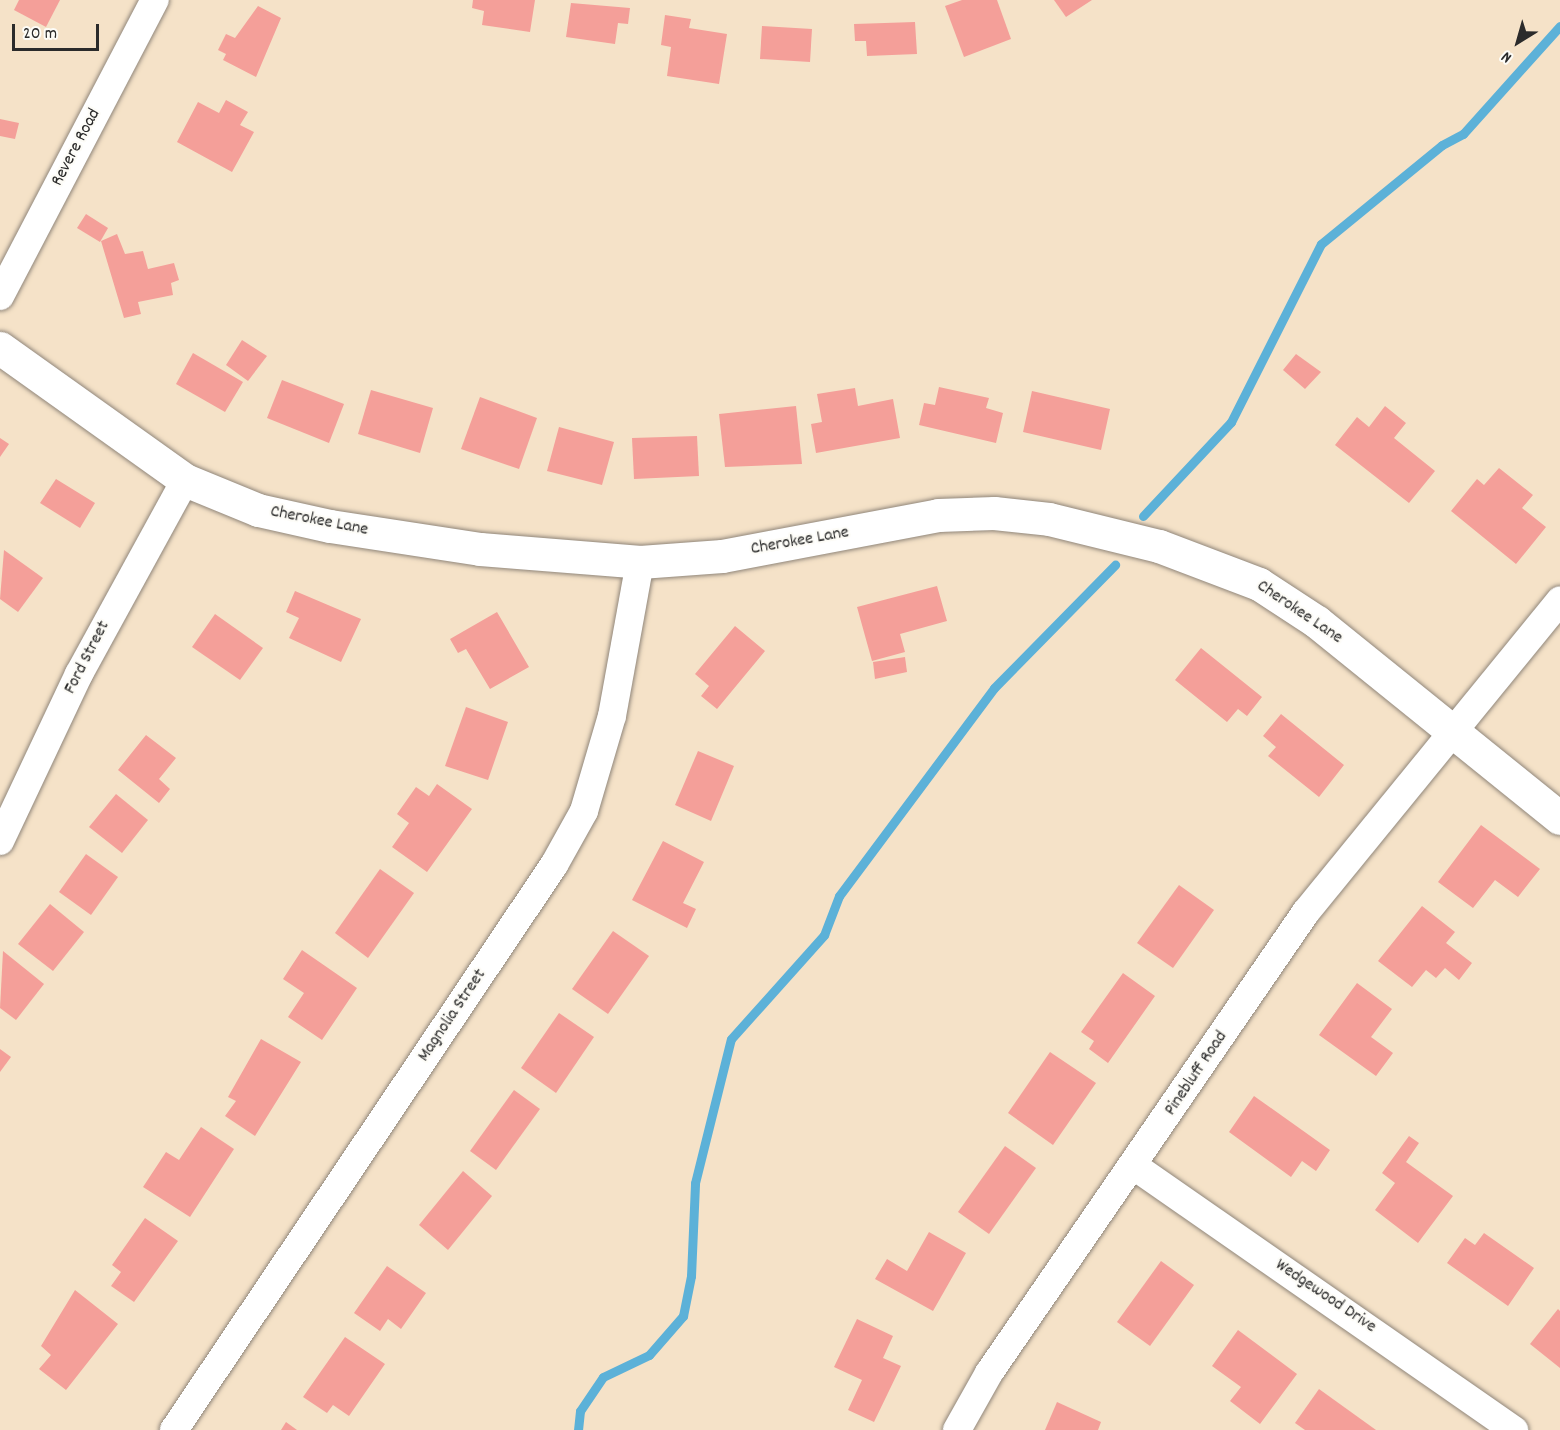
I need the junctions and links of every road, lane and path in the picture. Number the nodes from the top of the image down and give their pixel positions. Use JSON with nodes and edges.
{"nodes":[{"id":1,"x":155,"y":0,"type":"edge"},
{"id":2,"x":0,"y":296,"type":"edge"},
{"id":3,"x":0,"y":348,"type":"edge"},
{"id":4,"x":185,"y":480,"type":"junction"},
{"id":5,"x":639,"y":562,"type":"junction"},
{"id":6,"x":1560,"y":601,"type":"edge"},
{"id":7,"x":1456,"y":732,"type":"junction"},
{"id":8,"x":1560,"y":818,"type":"edge"},
{"id":9,"x":0,"y":841,"type":"edge"},
{"id":10,"x":1134,"y":1166,"type":"junction"},
{"id":11,"x":174,"y":1430,"type":"edge"},
{"id":12,"x":957,"y":1430,"type":"edge"},
{"id":13,"x":1514,"y":1430,"type":"edge"}],
"edges":[{"from":1,"to":2,"type":"street","name":"Revere Road"},
{"from":3,"to":4,"type":"street","name":"Cherokee Lane"},
{"from":4,"to":5,"type":"street","name":"Cherokee Lane"},
{"from":4,"to":9,"type":"street","name":"Ford Street"},
{"from":5,"to":7,"type":"street","name":"Cherokee Lane"},
{"from":5,"to":11,"type":"street","name":"Magnolia Street"},
{"from":6,"to":7,"type":"street","name":"Pinebluff Road"},
{"from":7,"to":8,"type":"street","name":"Cherokee Lane"},
{"from":7,"to":10,"type":"street","name":"Pinebluff Road"},
{"from":10,"to":12,"type":"street","name":"Pinebluff Road"},
{"from":10,"to":13,"type":"street","name":"Wedgewood Drive"}]}
